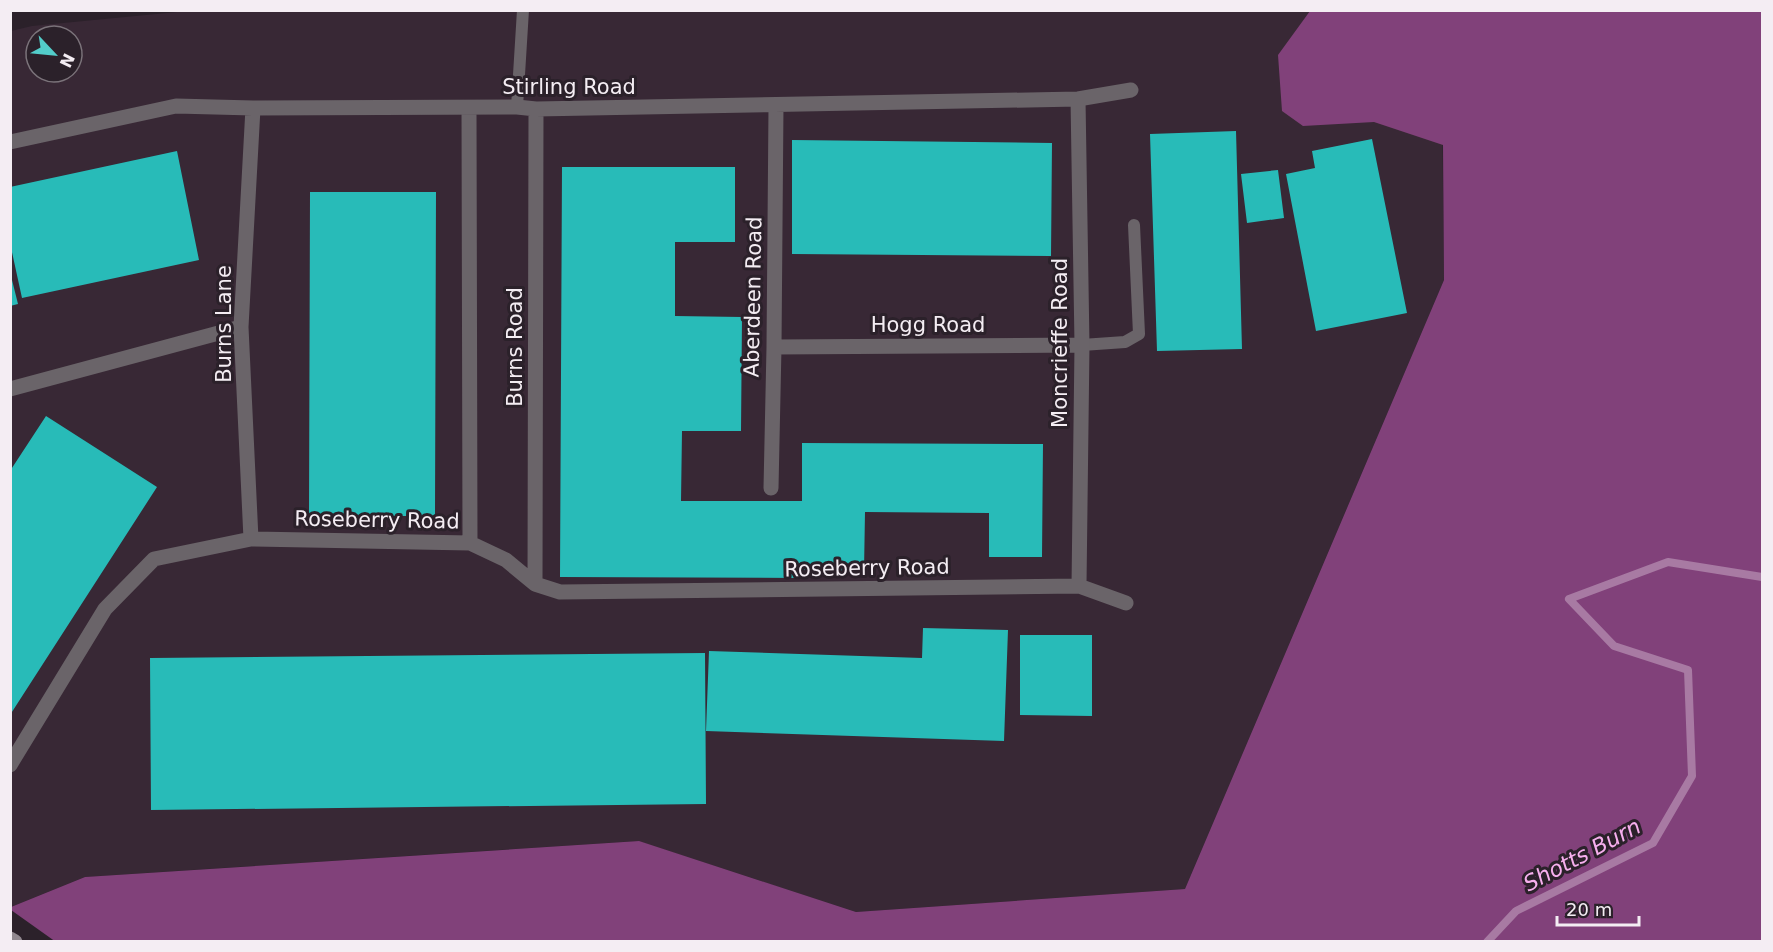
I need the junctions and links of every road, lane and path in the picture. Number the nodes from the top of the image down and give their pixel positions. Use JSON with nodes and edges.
{"nodes":[{"id":1,"x":523,"y":10,"type":"edge"},
{"id":2,"x":1131,"y":90,"type":"dead end"},
{"id":3,"x":1078,"y":99,"type":"junction"},
{"id":4,"x":776,"y":106,"type":"junction"},
{"id":5,"x":517,"y":107,"type":"junction"},
{"id":6,"x":253,"y":108,"type":"junction"},
{"id":7,"x":469,"y":108,"type":"junction"},
{"id":8,"x":536,"y":109,"type":"junction"},
{"id":9,"x":10,"y":142,"type":"edge"},
{"id":10,"x":1134,"y":225,"type":"dead end"},
{"id":11,"x":241,"y":327,"type":"junction"},
{"id":12,"x":1082,"y":345,"type":"junction"},
{"id":13,"x":774,"y":347,"type":"junction"},
{"id":14,"x":10,"y":389,"type":"edge"},
{"id":15,"x":771,"y":488,"type":"dead end"},
{"id":16,"x":251,"y":539,"type":"junction"},
{"id":17,"x":470,"y":543,"type":"junction"},
{"id":18,"x":535,"y":584,"type":"junction"},
{"id":19,"x":1079,"y":586,"type":"junction"},
{"id":20,"x":1126,"y":603,"type":"dead end"},
{"id":21,"x":10,"y":765,"type":"edge"},
{"id":22,"x":10,"y":939,"type":"edge"},
{"id":23,"x":15,"y":942,"type":"edge"}],
"edges":[{"from":1,"to":5,"type":"lane"},
{"from":2,"to":3,"type":"street","name":"Stirling Road"},
{"from":3,"to":4,"type":"street","name":"Stirling Road"},
{"from":3,"to":12,"type":"street","name":"Moncrieffe Road"},
{"from":4,"to":8,"type":"street","name":"Stirling Road"},
{"from":4,"to":13,"type":"street","name":"Aberdeen Road"},
{"from":5,"to":7,"type":"street","name":"Stirling Road"},
{"from":5,"to":8,"type":"street","name":"Stirling Road"},
{"from":6,"to":7,"type":"street","name":"Stirling Road"},
{"from":6,"to":9,"type":"street","name":"Stirling Road"},
{"from":6,"to":11,"type":"street","name":"Burns Lane"},
{"from":7,"to":17,"type":"street"},
{"from":8,"to":18,"type":"street","name":"Burns Road"},
{"from":10,"to":12,"type":"lane"},
{"from":11,"to":14,"type":"street"},
{"from":11,"to":16,"type":"street","name":"Burns Lane"},
{"from":12,"to":13,"type":"street","name":"Hogg Road"},
{"from":12,"to":19,"type":"street","name":"Moncrieffe Road"},
{"from":13,"to":15,"type":"street","name":"Aberdeen Road"},
{"from":16,"to":17,"type":"street","name":"Roseberry Road"},
{"from":16,"to":21,"type":"street","name":"Roseberry Road"},
{"from":17,"to":18,"type":"street","name":"Roseberry Road"},
{"from":18,"to":19,"type":"street","name":"Roseberry Road"},
{"from":19,"to":20,"type":"street","name":"Roseberry Road"},
{"from":22,"to":23,"type":"street"}]}
